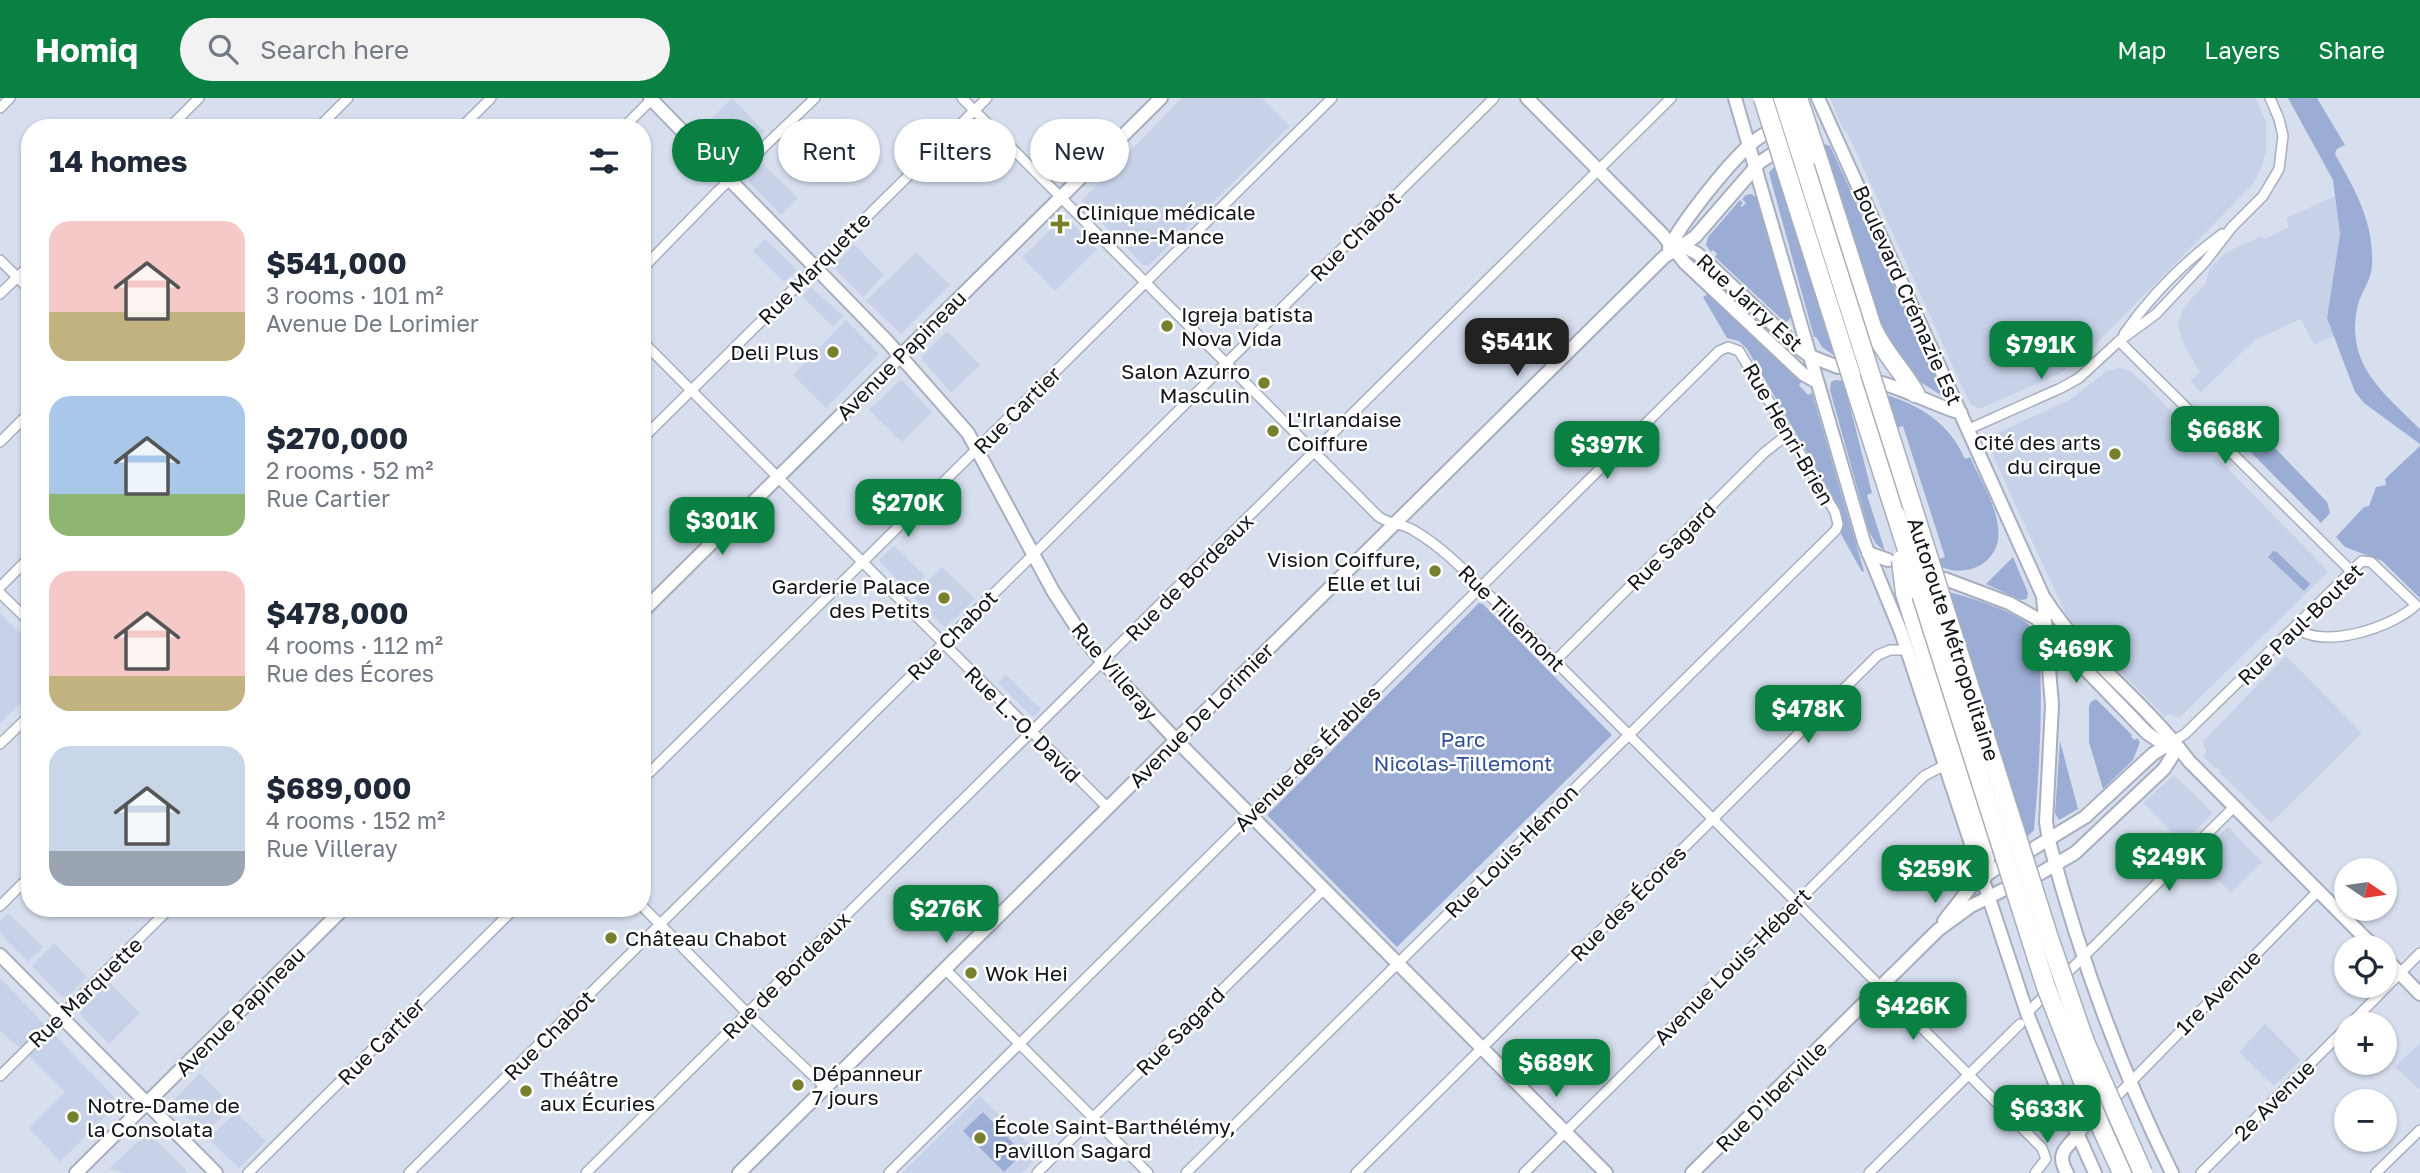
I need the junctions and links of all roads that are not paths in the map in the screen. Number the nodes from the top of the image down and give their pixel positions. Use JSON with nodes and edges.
{"nodes":[{"id":1,"x":10,"y":98,"type":"edge"},
{"id":2,"x":199,"y":98,"type":"edge"},
{"id":3,"x":348,"y":98,"type":"edge"},
{"id":4,"x":491,"y":98,"type":"edge"},
{"id":5,"x":815,"y":98,"type":"edge"},
{"id":6,"x":962,"y":98,"type":"edge"},
{"id":7,"x":987,"y":98,"type":"edge"},
{"id":8,"x":1161,"y":98,"type":"edge"},
{"id":9,"x":1332,"y":98,"type":"edge"},
{"id":10,"x":1494,"y":98,"type":"edge"},
{"id":11,"x":1527,"y":98,"type":"edge"},
{"id":12,"x":1671,"y":98,"type":"edge"},
{"id":13,"x":1735,"y":98,"type":"edge"},
{"id":14,"x":1763,"y":98,"type":"edge"},
{"id":15,"x":1783,"y":98,"type":"edge"},
{"id":16,"x":1798,"y":98,"type":"edge"},
{"id":17,"x":2270,"y":98,"type":"edge"},
{"id":18,"x":652,"y":99,"type":"edge"},
{"id":19,"x":1820,"y":104,"type":"edge"},
{"id":20,"x":0,"y":108,"type":"edge"},
{"id":21,"x":974,"y":110,"type":"junction"},
{"id":22,"x":178,"y":119,"type":"edge"},
{"id":23,"x":327,"y":119,"type":"edge"},
{"id":24,"x":470,"y":119,"type":"edge"},
{"id":25,"x":632,"y":119,"type":"edge"},
{"id":26,"x":1811,"y":119,"type":"dead end"},
{"id":27,"x":672,"y":121,"type":"edge"},
{"id":28,"x":1831,"y":129,"type":"junction"},
{"id":29,"x":1765,"y":134,"type":"dead end"},
{"id":30,"x":1816,"y":136,"type":"dead end"},
{"id":31,"x":1749,"y":145,"type":"junction"},
{"id":32,"x":764,"y":148,"type":"edge"},
{"id":33,"x":1771,"y":155,"type":"dead end"},
{"id":34,"x":1756,"y":167,"type":"junction"},
{"id":35,"x":1599,"y":170,"type":"junction"},
{"id":36,"x":729,"y":182,"type":"joint"},
{"id":37,"x":1060,"y":197,"type":"junction"},
{"id":38,"x":1671,"y":245,"type":"junction"},
{"id":39,"x":0,"y":260,"type":"edge"},
{"id":40,"x":651,"y":260,"type":"edge"},
{"id":41,"x":814,"y":268,"type":"junction"},
{"id":42,"x":21,"y":274,"type":"edge"},
{"id":43,"x":17,"y":278,"type":"junction"},
{"id":44,"x":21,"y":282,"type":"edge"},
{"id":45,"x":1144,"y":282,"type":"junction"},
{"id":46,"x":0,"y":294,"type":"edge"},
{"id":47,"x":2119,"y":341,"type":"junction"},
{"id":48,"x":1728,"y":347,"type":"joint"},
{"id":49,"x":651,"y":350,"type":"edge"},
{"id":50,"x":901,"y":356,"type":"junction"},
{"id":51,"x":1810,"y":356,"type":"junction"},
{"id":52,"x":1226,"y":364,"type":"junction"},
{"id":53,"x":1838,"y":367,"type":"dead end"},
{"id":54,"x":1817,"y":382,"type":"junction"},
{"id":55,"x":1882,"y":383,"type":"dead end"},
{"id":56,"x":691,"y":390,"type":"junction"},
{"id":57,"x":1915,"y":393,"type":"junction"},
{"id":58,"x":1961,"y":413,"type":"junction"},
{"id":59,"x":21,"y":421,"type":"edge"},
{"id":60,"x":1969,"y":429,"type":"junction"},
{"id":61,"x":651,"y":430,"type":"edge"},
{"id":62,"x":1788,"y":434,"type":"junction"},
{"id":63,"x":0,"y":442,"type":"edge"},
{"id":64,"x":978,"y":450,"type":"junction"},
{"id":65,"x":1314,"y":453,"type":"junction"},
{"id":66,"x":778,"y":478,"type":"junction"},
{"id":67,"x":1896,"y":514,"type":"junction"},
{"id":68,"x":1395,"y":523,"type":"junction"},
{"id":69,"x":1836,"y":530,"type":"joint"},
{"id":70,"x":1868,"y":553,"type":"junction"},
{"id":71,"x":1033,"y":555,"type":"junction"},
{"id":72,"x":1888,"y":561,"type":"dead end"},
{"id":73,"x":862,"y":563,"type":"junction"},
{"id":74,"x":21,"y":566,"type":"edge"},
{"id":75,"x":2350,"y":571,"type":"junction"},
{"id":76,"x":1945,"y":579,"type":"dead end"},
{"id":77,"x":1480,"y":586,"type":"junction"},
{"id":78,"x":0,"y":587,"type":"edge"},
{"id":79,"x":0,"y":593,"type":"edge"},
{"id":80,"x":2043,"y":596,"type":"junction"},
{"id":81,"x":651,"y":603,"type":"edge"},
{"id":82,"x":21,"y":613,"type":"edge"},
{"id":83,"x":2046,"y":627,"type":"junction"},
{"id":84,"x":2295,"y":627,"type":"junction"},
{"id":85,"x":943,"y":644,"type":"junction"},
{"id":86,"x":1907,"y":650,"type":"junction"},
{"id":87,"x":1555,"y":661,"type":"junction"},
{"id":88,"x":1103,"y":662,"type":"junction"},
{"id":89,"x":21,"y":724,"type":"edge"},
{"id":90,"x":1031,"y":732,"type":"junction"},
{"id":91,"x":1629,"y":734,"type":"junction"},
{"id":92,"x":1176,"y":740,"type":"junction"},
{"id":93,"x":0,"y":744,"type":"edge"},
{"id":94,"x":2173,"y":747,"type":"junction"},
{"id":95,"x":1945,"y":765,"type":"junction"},
{"id":96,"x":651,"y":771,"type":"edge"},
{"id":97,"x":2234,"y":807,"type":"junction"},
{"id":98,"x":1108,"y":808,"type":"junction"},
{"id":99,"x":1250,"y":815,"type":"junction"},
{"id":100,"x":1713,"y":819,"type":"junction"},
{"id":101,"x":2049,"y":841,"type":"junction"},
{"id":102,"x":2031,"y":850,"type":"dead end"},
{"id":103,"x":2055,"y":866,"type":"junction"},
{"id":104,"x":1990,"y":872,"type":"junction"},
{"id":105,"x":2039,"y":874,"type":"dead end"},
{"id":106,"x":21,"y":885,"type":"edge"},
{"id":107,"x":1324,"y":889,"type":"junction"},
{"id":108,"x":2005,"y":889,"type":"dead end"},
{"id":109,"x":2318,"y":891,"type":"junction"},
{"id":110,"x":1990,"y":896,"type":"junction"},
{"id":111,"x":1796,"y":903,"type":"junction"},
{"id":112,"x":0,"y":906,"type":"edge"},
{"id":113,"x":651,"y":915,"type":"edge"},
{"id":114,"x":161,"y":917,"type":"edge"},
{"id":115,"x":335,"y":917,"type":"edge"},
{"id":116,"x":506,"y":917,"type":"edge"},
{"id":117,"x":660,"y":924,"type":"junction"},
{"id":118,"x":1938,"y":930,"type":"junction"},
{"id":119,"x":2362,"y":935,"type":"edge"},
{"id":120,"x":2420,"y":953,"type":"edge"},
{"id":121,"x":0,"y":955,"type":"edge"},
{"id":122,"x":2083,"y":959,"type":"junction"},
{"id":123,"x":1398,"y":963,"type":"junction"},
{"id":124,"x":945,"y":969,"type":"junction"},
{"id":125,"x":2397,"y":970,"type":"edge"},
{"id":126,"x":2400,"y":973,"type":"junction"},
{"id":127,"x":1880,"y":987,"type":"junction"},
{"id":128,"x":2420,"y":993,"type":"edge"},
{"id":129,"x":2361,"y":1012,"type":"edge"},
{"id":130,"x":747,"y":1013,"type":"junction"},
{"id":131,"x":61,"y":1017,"type":"junction"},
{"id":132,"x":2024,"y":1018,"type":"junction"},
{"id":133,"x":2334,"y":1039,"type":"edge"},
{"id":134,"x":1018,"y":1044,"type":"junction"},
{"id":135,"x":1482,"y":1048,"type":"junction"},
{"id":136,"x":1967,"y":1075,"type":"junction"},
{"id":137,"x":0,"y":1076,"type":"edge"},
{"id":138,"x":2130,"y":1083,"type":"junction"},
{"id":139,"x":825,"y":1087,"type":"junction"},
{"id":140,"x":2119,"y":1094,"type":"dead end"},
{"id":141,"x":147,"y":1104,"type":"junction"},
{"id":142,"x":1092,"y":1118,"type":"junction"},
{"id":143,"x":2087,"y":1125,"type":"dead end"},
{"id":144,"x":2420,"y":1130,"type":"edge"},
{"id":145,"x":1565,"y":1132,"type":"junction"},
{"id":146,"x":2078,"y":1135,"type":"junction"},
{"id":147,"x":76,"y":1173,"type":"edge"},
{"id":148,"x":216,"y":1173,"type":"edge"},
{"id":149,"x":248,"y":1173,"type":"edge"},
{"id":150,"x":410,"y":1173,"type":"edge"},
{"id":151,"x":586,"y":1173,"type":"edge"},
{"id":152,"x":740,"y":1173,"type":"edge"},
{"id":153,"x":889,"y":1173,"type":"edge"},
{"id":154,"x":1037,"y":1173,"type":"edge"},
{"id":155,"x":1148,"y":1173,"type":"edge"},
{"id":156,"x":1186,"y":1173,"type":"edge"},
{"id":157,"x":1356,"y":1173,"type":"edge"},
{"id":158,"x":1524,"y":1173,"type":"edge"},
{"id":159,"x":1606,"y":1173,"type":"edge"},
{"id":160,"x":1692,"y":1173,"type":"edge"},
{"id":161,"x":1869,"y":1173,"type":"edge"},
{"id":162,"x":2035,"y":1173,"type":"edge"},
{"id":163,"x":2067,"y":1173,"type":"edge"},
{"id":164,"x":2095,"y":1173,"type":"edge"},
{"id":165,"x":2122,"y":1173,"type":"edge"},
{"id":166,"x":2143,"y":1173,"type":"edge"},
{"id":167,"x":2172,"y":1173,"type":"edge"},
{"id":168,"x":2201,"y":1173,"type":"edge"},
{"id":169,"x":2376,"y":1173,"type":"edge"}],
"edges":[{"from":1,"to":20,"type":"street"},
{"from":2,"to":22,"type":"street"},
{"from":3,"to":23,"type":"street"},
{"from":4,"to":24,"type":"street"},
{"from":5,"to":32,"type":"street"},
{"from":6,"to":21,"type":"street","name":"Rue Tillemont"},
{"from":7,"to":21,"type":"street","name":"Rue Marquette"},
{"from":8,"to":37,"type":"main road","name":"Avenue Papineau"},
{"from":9,"to":45,"type":"street","name":"Rue Cartier"},
{"from":10,"to":52,"type":"street","name":"Rue Chabot"},
{"from":11,"to":35,"type":"main road","name":"Rue Jarry Est"},
{"from":12,"to":35,"type":"street","name":"Rue de Bordeaux"},
{"from":13,"to":31,"type":"main road"},
{"from":14,"to":67,"type":"highway","name":"Autoroute Métropolitaine","bridge":true},
{"from":15,"to":166,"type":"highway","name":"Autoroute Métropolitaine","bridge":true},
{"from":16,"to":57,"type":"highway","bridge":true},
{"from":17,"to":47,"type":"street"},
{"from":18,"to":25,"type":"street"},
{"from":18,"to":27,"type":"main road","name":"Rue Villeray"},
{"from":19,"to":26,"type":"main road"},
{"from":19,"to":28,"type":"main road","name":"Boulevard Crémazie Est"},
{"from":21,"to":37,"type":"street","name":"Rue Tillemont"},
{"from":21,"to":41,"type":"street","name":"Rue Marquette"},
{"from":28,"to":30,"type":"main road"},
{"from":28,"to":58,"type":"main road","name":"Boulevard Crémazie Est"},
{"from":29,"to":31,"type":"main road","name":"Avenue De Lorimier"},
{"from":31,"to":34,"type":"main road"},
{"from":31,"to":38,"type":"main road","name":"Avenue De Lorimier"},
{"from":33,"to":34,"type":"main road","name":"Avenue De Lorimier"},
{"from":34,"to":38,"type":"main road","name":"Avenue De Lorimier"},
{"from":34,"to":51,"type":"main road"},
{"from":35,"to":38,"type":"main road","name":"Rue Jarry Est"},
{"from":35,"to":65,"type":"street","name":"Rue de Bordeaux"},
{"from":36,"to":40,"type":"street"},
{"from":36,"to":41,"type":"main road","name":"Rue Villeray"},
{"from":37,"to":45,"type":"street","name":"Rue Tillemont"},
{"from":37,"to":50,"type":"main road","name":"Avenue Papineau"},
{"from":38,"to":51,"type":"main road","name":"Rue Jarry Est"},
{"from":38,"to":54,"type":"main road","name":"Rue Jarry Est"},
{"from":38,"to":68,"type":"main road","name":"Avenue De Lorimier"},
{"from":39,"to":43,"type":"street"},
{"from":41,"to":50,"type":"main road","name":"Rue Villeray"},
{"from":41,"to":56,"type":"street","name":"Rue Marquette"},
{"from":42,"to":43,"type":"street"},
{"from":43,"to":44,"type":"street"},
{"from":43,"to":46,"type":"street"},
{"from":45,"to":52,"type":"street","name":"Rue Tillemont"},
{"from":45,"to":64,"type":"street","name":"Rue Cartier"},
{"from":47,"to":60,"type":"street"},
{"from":47,"to":75,"type":"street"},
{"from":48,"to":62,"type":"street","name":"Rue Henri-Brien"},
{"from":48,"to":77,"type":"street","name":"Avenue des Érables"},
{"from":49,"to":56,"type":"street","name":"Rue L.-O. David"},
{"from":50,"to":64,"type":"main road","name":"Rue Villeray"},
{"from":50,"to":66,"type":"main road","name":"Avenue Papineau"},
{"from":51,"to":53,"type":"main road","name":"Rue Jarry Est"},
{"from":51,"to":54,"type":"main road"},
{"from":52,"to":65,"type":"street","name":"Rue Tillemont"},
{"from":52,"to":71,"type":"street","name":"Rue Chabot"},
{"from":54,"to":70,"type":"main road"},
{"from":55,"to":57,"type":"main road"},
{"from":56,"to":61,"type":"street","name":"Rue Marquette"},
{"from":56,"to":66,"type":"street","name":"Rue L.-O. David"},
{"from":57,"to":58,"type":"main road"},
{"from":58,"to":60,"type":"main road","name":"Boulevard Crémazie Est"},
{"from":59,"to":63,"type":"street"},
{"from":60,"to":80,"type":"main road","name":"Boulevard Crémazie Est"},
{"from":62,"to":69,"type":"street","name":"Rue Henri-Brien"},
{"from":62,"to":87,"type":"street","name":"Rue Sagard"},
{"from":64,"to":71,"type":"main road","name":"Rue Villeray"},
{"from":64,"to":73,"type":"street","name":"Rue Cartier"},
{"from":65,"to":68,"type":"street","name":"Rue Tillemont"},
{"from":65,"to":88,"type":"street","name":"Rue de Bordeaux"},
{"from":66,"to":73,"type":"street","name":"Rue L.-O. David"},
{"from":66,"to":81,"type":"main road","name":"Avenue Papineau"},
{"from":67,"to":104,"type":"highway","bridge":true},
{"from":67,"to":165,"type":"highway","name":"Autoroute Métropolitaine","bridge":true},
{"from":68,"to":77,"type":"street","name":"Rue Tillemont"},
{"from":68,"to":92,"type":"main road","name":"Avenue De Lorimier"},
{"from":69,"to":91,"type":"street","name":"Rue Louis-Hémon"},
{"from":70,"to":72,"type":"main road"},
{"from":70,"to":86,"type":"main road"},
{"from":71,"to":85,"type":"street","name":"Rue Chabot"},
{"from":71,"to":88,"type":"main road","name":"Rue Villeray"},
{"from":73,"to":85,"type":"street","name":"Rue L.-O. David"},
{"from":73,"to":96,"type":"street","name":"Rue Cartier"},
{"from":74,"to":78,"type":"street"},
{"from":75,"to":84,"type":"street","name":"Rue Paul-Boutet"},
{"from":75,"to":84,"type":"street","name":"Rue Paul-Boutet"},
{"from":76,"to":83,"type":"main road"},
{"from":77,"to":87,"type":"street","name":"Rue Tillemont"},
{"from":77,"to":99,"type":"street","name":"Avenue des Érables"},
{"from":79,"to":82,"type":"street"},
{"from":80,"to":83,"type":"main road","name":"Boulevard Crémazie Est"},
{"from":80,"to":94,"type":"main road"},
{"from":83,"to":94,"type":"main road"},
{"from":83,"to":101,"type":"main road","name":"Boulevard Crémazie Est"},
{"from":84,"to":94,"type":"street","name":"Rue Paul-Boutet"},
{"from":85,"to":90,"type":"street","name":"Rue L.-O. David"},
{"from":85,"to":117,"type":"street","name":"Rue Chabot"},
{"from":86,"to":95,"type":"main road"},
{"from":86,"to":100,"type":"street","name":"Rue des Écores"},
{"from":87,"to":91,"type":"street","name":"Rue Tillemont"},
{"from":88,"to":90,"type":"street","name":"Rue de Bordeaux"},
{"from":88,"to":92,"type":"main road","name":"Rue Villeray"},
{"from":89,"to":93,"type":"street"},
{"from":90,"to":98,"type":"street","name":"Rue L.-O. David"},
{"from":90,"to":130,"type":"street","name":"Rue de Bordeaux"},
{"from":91,"to":100,"type":"street","name":"Rue Tillemont"},
{"from":91,"to":123,"type":"street","name":"Rue Louis-Hémon"},
{"from":92,"to":98,"type":"main road","name":"Avenue De Lorimier"},
{"from":92,"to":99,"type":"main road","name":"Rue Villeray"},
{"from":94,"to":97,"type":"main road"},
{"from":94,"to":101,"type":"main road"},
{"from":94,"to":103,"type":"main road"},
{"from":95,"to":104,"type":"main road"},
{"from":95,"to":111,"type":"street","name":"Avenue Louis-Hébert"},
{"from":97,"to":109,"type":"main road"},
{"from":97,"to":122,"type":"street"},
{"from":98,"to":124,"type":"main road","name":"Avenue De Lorimier"},
{"from":99,"to":107,"type":"main road","name":"Rue Villeray"},
{"from":99,"to":134,"type":"street","name":"Avenue des Érables"},
{"from":100,"to":111,"type":"street","name":"Rue Tillemont"},
{"from":100,"to":135,"type":"street","name":"Rue des Écores"},
{"from":101,"to":102,"type":"main road"},
{"from":101,"to":103,"type":"main road","name":"Boulevard Crémazie Est"},
{"from":103,"to":105,"type":"main road"},
{"from":103,"to":122,"type":"main road","name":"Boulevard Crémazie Est"},
{"from":104,"to":110,"type":"main road"},
{"from":104,"to":118,"type":"main road","name":"Rue D'Iberville"},
{"from":106,"to":112,"type":"street"},
{"from":107,"to":123,"type":"main road","name":"Rue Villeray"},
{"from":107,"to":142,"type":"street","name":"Rue Sagard"},
{"from":108,"to":110,"type":"main road","name":"Rue D'Iberville"},
{"from":109,"to":119,"type":"main road"},
{"from":109,"to":138,"type":"street","name":"1re Avenue"},
{"from":110,"to":118,"type":"main road","name":"Rue D'Iberville"},
{"from":110,"to":132,"type":"main road"},
{"from":111,"to":127,"type":"street","name":"Rue Tillemont"},
{"from":111,"to":145,"type":"street","name":"Avenue Louis-Hébert"},
{"from":113,"to":117,"type":"street"},
{"from":114,"to":131,"type":"street","name":"Rue Marquette"},
{"from":115,"to":141,"type":"main road","name":"Avenue Papineau"},
{"from":116,"to":149,"type":"street","name":"Rue Cartier"},
{"from":117,"to":130,"type":"street"},
{"from":117,"to":150,"type":"street","name":"Rue Chabot"},
{"from":118,"to":127,"type":"main road","name":"Rue D'Iberville"},
{"from":120,"to":126,"type":"street","name":"2e Avenue"},
{"from":121,"to":131,"type":"main road"},
{"from":122,"to":132,"type":"street"},
{"from":122,"to":138,"type":"main road","name":"Boulevard Crémazie Est"},
{"from":123,"to":135,"type":"main road","name":"Rue Villeray"},
{"from":123,"to":156,"type":"street","name":"Rue Louis-Hémon"},
{"from":124,"to":134,"type":"street"},
{"from":124,"to":139,"type":"main road","name":"Avenue De Lorimier"},
{"from":125,"to":126,"type":"main road"},
{"from":126,"to":128,"type":"main road"},
{"from":126,"to":129,"type":"street","name":"2e Avenue"},
{"from":127,"to":136,"type":"street","name":"Rue Tillemont"},
{"from":127,"to":160,"type":"main road","name":"Rue D'Iberville"},
{"from":130,"to":139,"type":"street"},
{"from":130,"to":151,"type":"street","name":"Rue de Bordeaux"},
{"from":131,"to":137,"type":"street","name":"Rue Marquette"},
{"from":131,"to":141,"type":"main road"},
{"from":132,"to":136,"type":"street"},
{"from":132,"to":146,"type":"main road"},
{"from":133,"to":168,"type":"street","name":"2e Avenue"},
{"from":134,"to":142,"type":"street"},
{"from":134,"to":153,"type":"street","name":"Avenue des Érables"},
{"from":135,"to":145,"type":"main road","name":"Rue Villeray"},
{"from":135,"to":157,"type":"street","name":"Rue des Écores"},
{"from":136,"to":161,"type":"street"},
{"from":136,"to":162,"type":"street","name":"Rue Tillemont"},
{"from":138,"to":140,"type":"street","name":"1re Avenue"},
{"from":138,"to":167,"type":"main road","name":"Boulevard Crémazie Est"},
{"from":139,"to":152,"type":"main road","name":"Avenue De Lorimier"},
{"from":141,"to":147,"type":"main road","name":"Avenue Papineau"},
{"from":141,"to":148,"type":"main road"},
{"from":142,"to":154,"type":"street","name":"Rue Sagard"},
{"from":142,"to":155,"type":"street"},
{"from":143,"to":146,"type":"street"},
{"from":144,"to":169,"type":"street"},
{"from":145,"to":158,"type":"street","name":"Avenue Louis-Hébert"},
{"from":145,"to":159,"type":"main road","name":"Rue Villeray"},
{"from":146,"to":163,"type":"main road"},
{"from":146,"to":164,"type":"main road"}]}
